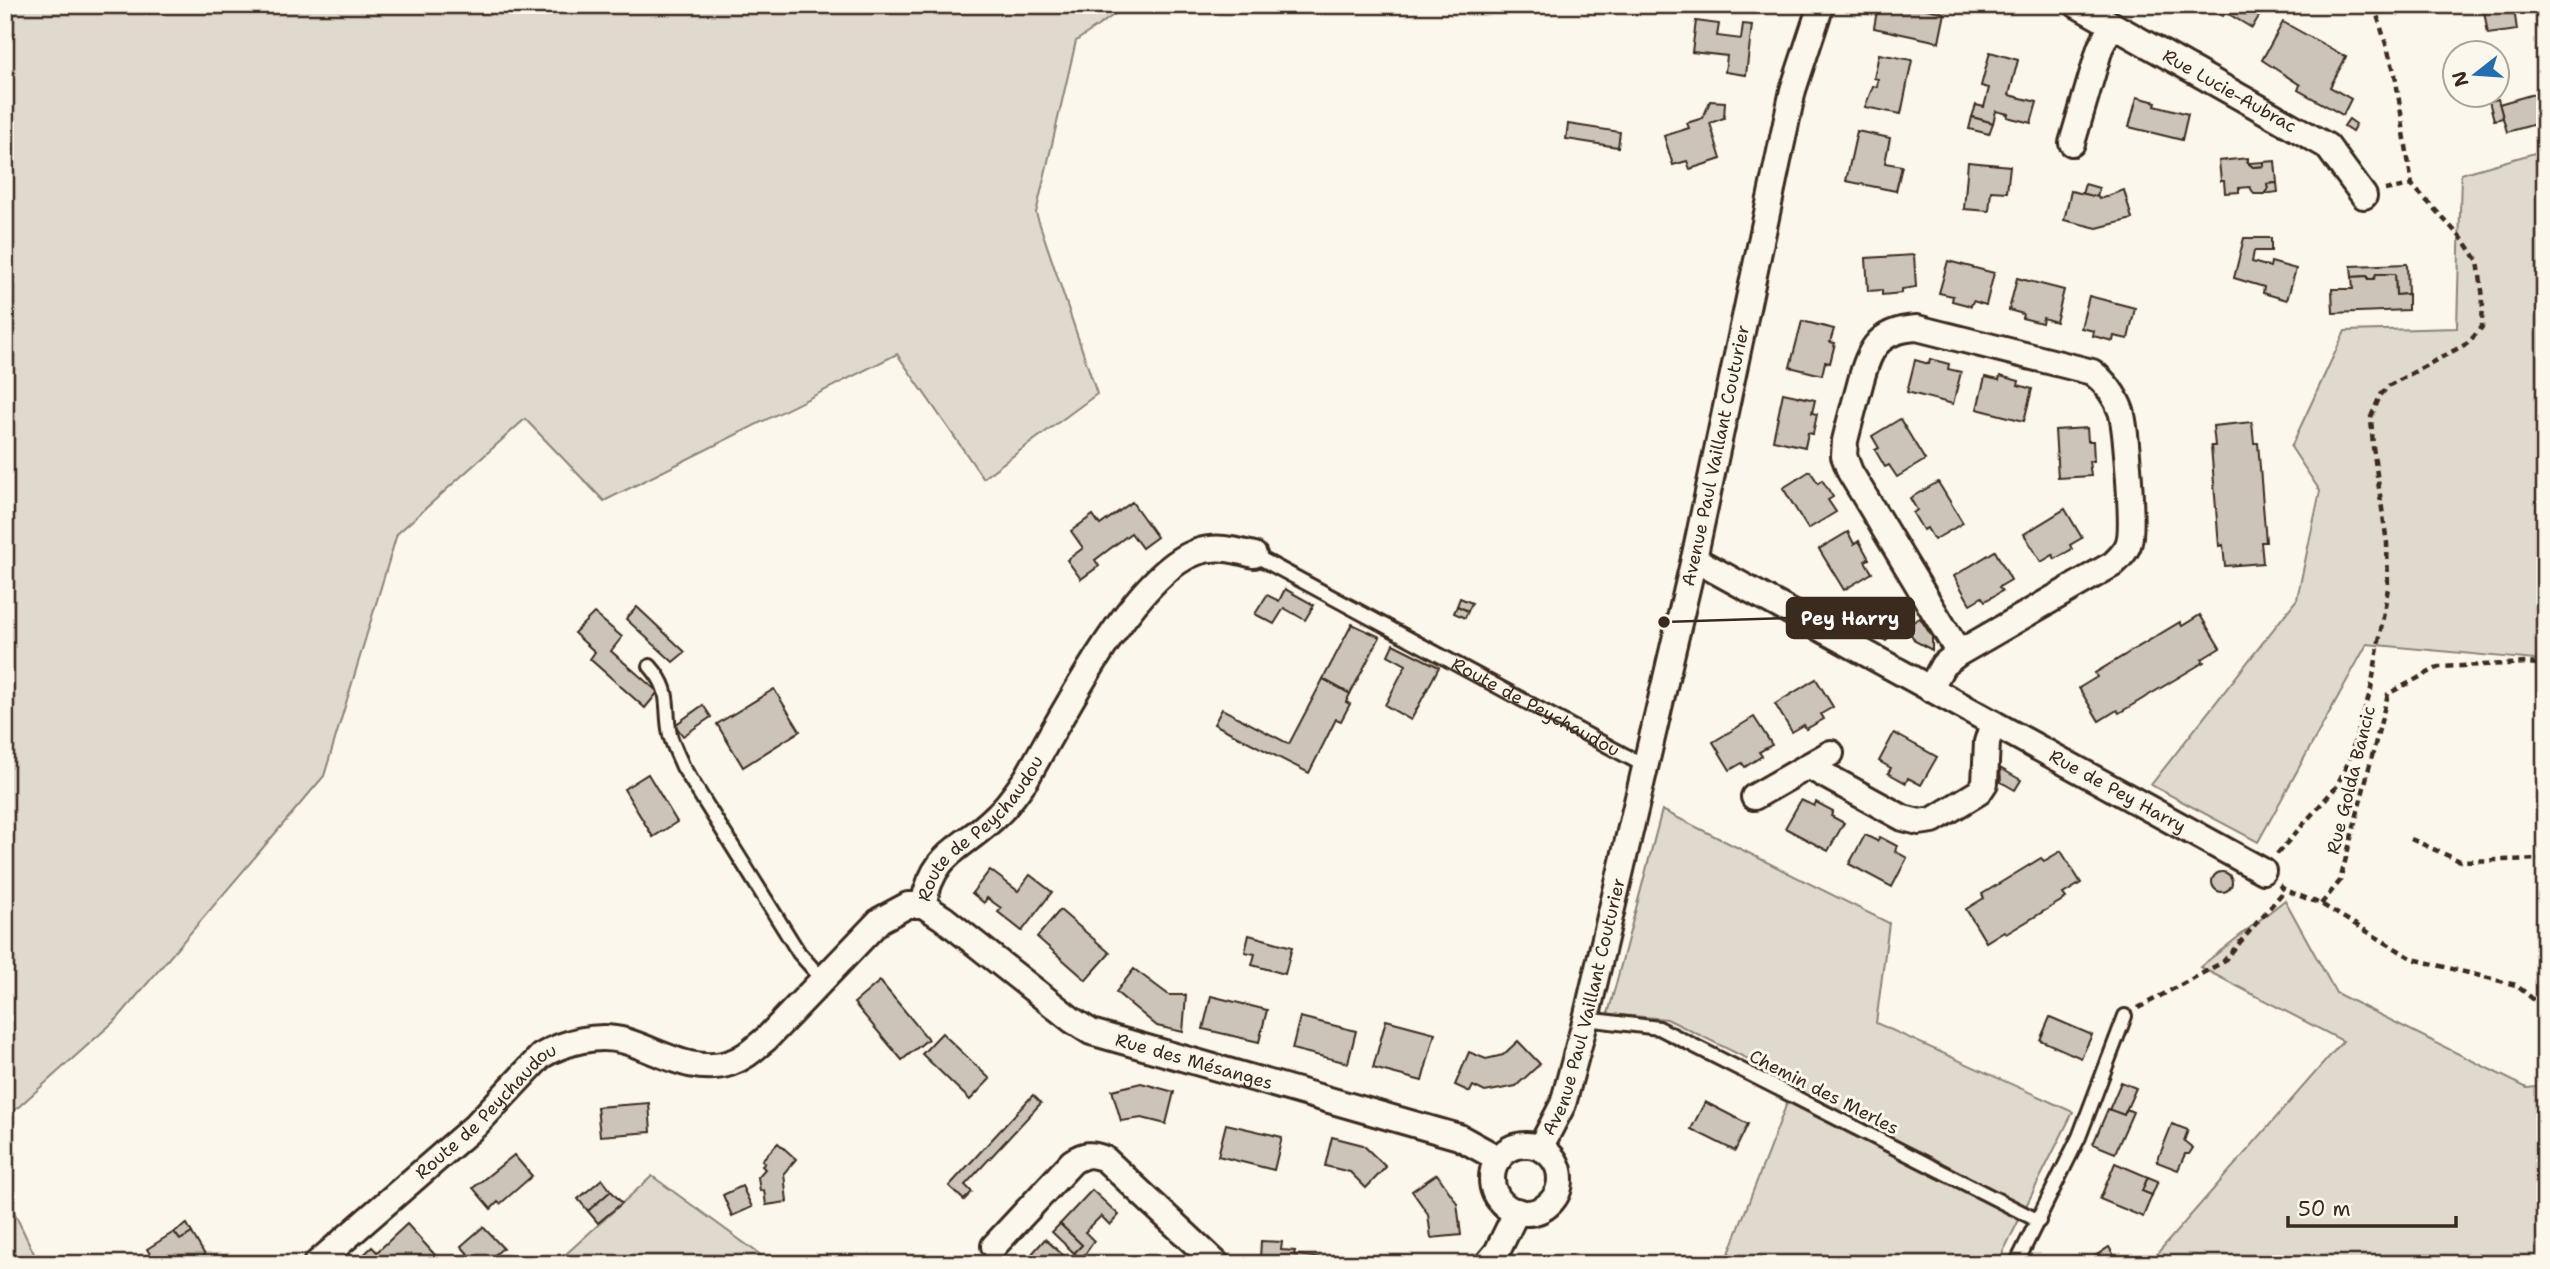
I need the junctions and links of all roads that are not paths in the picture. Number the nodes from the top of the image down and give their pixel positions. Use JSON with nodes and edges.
{"nodes":[{"id":1,"x":1821,"y":5,"type":"edge"},
{"id":2,"x":2077,"y":5,"type":"edge"},
{"id":3,"x":2112,"y":25,"type":"junction"},
{"id":4,"x":2072,"y":143,"type":"dead end"},
{"id":5,"x":2364,"y":196,"type":"road end"},
{"id":6,"x":1254,"y":555,"type":"joint"},
{"id":7,"x":1694,"y":559,"type":"junction"},
{"id":8,"x":1959,"y":653,"type":"junction"},
{"id":9,"x":650,"y":666,"type":"dead end"},
{"id":10,"x":1930,"y":689,"type":"junction"},
{"id":11,"x":1993,"y":723,"type":"junction"},
{"id":12,"x":1831,"y":753,"type":"dead end"},
{"id":13,"x":1645,"y":766,"type":"junction"},
{"id":14,"x":1808,"y":766,"type":"junction"},
{"id":15,"x":1754,"y":797,"type":"dead end"},
{"id":16,"x":2263,"y":871,"type":"road end"},
{"id":17,"x":923,"y":905,"type":"junction"},
{"id":18,"x":824,"y":980,"type":"junction"},
{"id":19,"x":2125,"y":1016,"type":"road end"},
{"id":20,"x":1586,"y":1019,"type":"junction"},
{"id":21,"x":1540,"y":1148,"type":"junction"},
{"id":22,"x":1499,"y":1159,"type":"junction"},
{"id":23,"x":1517,"y":1211,"type":"junction"},
{"id":24,"x":2039,"y":1221,"type":"junction"},
{"id":25,"x":994,"y":1246,"type":"dead end"},
{"id":26,"x":316,"y":1264,"type":"edge"},
{"id":27,"x":1217,"y":1264,"type":"edge"},
{"id":28,"x":1487,"y":1264,"type":"edge"},
{"id":29,"x":2016,"y":1264,"type":"edge"}],
"edges":[{"from":1,"to":7,"type":"street","name":"Avenue Paul Vaillant Couturier"},
{"from":2,"to":3,"type":"street","name":"Rue Lucie-Aubrac"},
{"from":3,"to":4,"type":"street"},
{"from":3,"to":5,"type":"street","name":"Rue Lucie-Aubrac"},
{"from":6,"to":13,"type":"lane","name":"Route de Peychaudou"},
{"from":6,"to":17,"type":"street","name":"Route de Peychaudou"},
{"from":7,"to":10,"type":"street","name":"Rue de Pey Harry"},
{"from":7,"to":13,"type":"street","name":"Avenue Paul Vaillant Couturier"},
{"from":8,"to":8,"type":"street"},
{"from":8,"to":10,"type":"street"},
{"from":9,"to":18,"type":"lane"},
{"from":10,"to":11,"type":"street","name":"Rue de Pey Harry"},
{"from":11,"to":14,"type":"street"},
{"from":11,"to":16,"type":"street","name":"Rue de Pey Harry"},
{"from":12,"to":14,"type":"street"},
{"from":13,"to":20,"type":"street","name":"Avenue Paul Vaillant Couturier"},
{"from":14,"to":15,"type":"street"},
{"from":17,"to":18,"type":"street","name":"Route de Peychaudou"},
{"from":17,"to":22,"type":"street","name":"Rue des Mésanges"},
{"from":18,"to":26,"type":"street","name":"Route de Peychaudou"},
{"from":19,"to":24,"type":"lane"},
{"from":20,"to":21,"type":"street","name":"Avenue Paul Vaillant Couturier"},
{"from":20,"to":24,"type":"lane","name":"Chemin des Merles"},
{"from":21,"to":22,"type":"street"},
{"from":21,"to":23,"type":"street"},
{"from":22,"to":23,"type":"street"},
{"from":23,"to":28,"type":"street"},
{"from":24,"to":29,"type":"lane"},
{"from":25,"to":27,"type":"street"}]}
